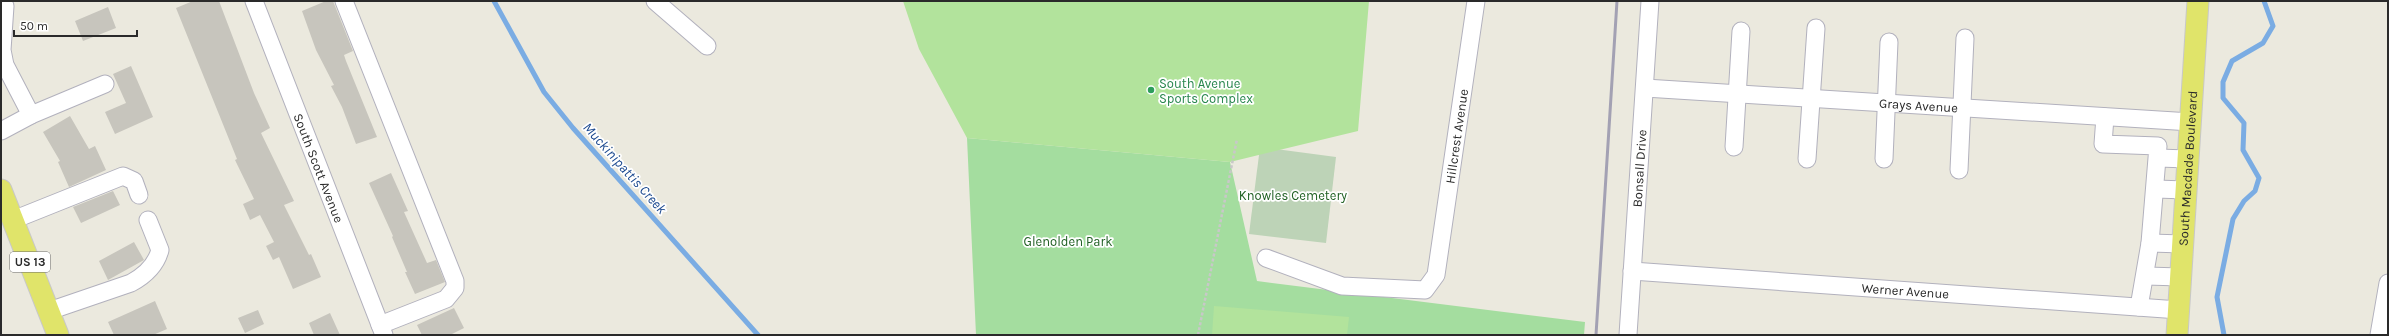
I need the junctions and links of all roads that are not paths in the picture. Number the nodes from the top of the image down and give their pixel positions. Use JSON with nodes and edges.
{"nodes":[{"id":1,"x":254,"y":1,"type":"edge"},
{"id":2,"x":344,"y":1,"type":"edge"},
{"id":3,"x":655,"y":1,"type":"edge"},
{"id":4,"x":1476,"y":1,"type":"edge"},
{"id":5,"x":1650,"y":1,"type":"edge"},
{"id":6,"x":2198,"y":1,"type":"edge"},
{"id":7,"x":8,"y":5,"type":"edge"},
{"id":8,"x":1816,"y":28,"type":"dead end"},
{"id":9,"x":1741,"y":31,"type":"dead end"},
{"id":10,"x":1966,"y":38,"type":"dead end"},
{"id":11,"x":1889,"y":42,"type":"dead end"},
{"id":12,"x":707,"y":46,"type":"dead end"},
{"id":13,"x":105,"y":84,"type":"dead end"},
{"id":14,"x":1645,"y":88,"type":"junction"},
{"id":15,"x":1736,"y":93,"type":"junction"},
{"id":16,"x":1812,"y":97,"type":"junction"},
{"id":17,"x":1886,"y":103,"type":"junction"},
{"id":18,"x":1962,"y":108,"type":"junction"},
{"id":19,"x":30,"y":116,"type":"junction"},
{"id":20,"x":2105,"y":117,"type":"junction"},
{"id":21,"x":2143,"y":119,"type":"junction"},
{"id":22,"x":2191,"y":122,"type":"junction"},
{"id":23,"x":1,"y":132,"type":"edge"},
{"id":24,"x":2141,"y":145,"type":"junction"},
{"id":25,"x":1734,"y":146,"type":"dead end"},
{"id":26,"x":2158,"y":158,"type":"junction"},
{"id":27,"x":1807,"y":159,"type":"dead end"},
{"id":28,"x":1884,"y":159,"type":"dead end"},
{"id":29,"x":2188,"y":159,"type":"junction"},
{"id":30,"x":1959,"y":170,"type":"dead end"},
{"id":31,"x":2156,"y":189,"type":"junction"},
{"id":32,"x":1,"y":190,"type":"edge"},
{"id":33,"x":2186,"y":190,"type":"junction"},
{"id":34,"x":139,"y":195,"type":"dead end"},
{"id":35,"x":13,"y":220,"type":"junction"},
{"id":36,"x":148,"y":220,"type":"dead end"},
{"id":37,"x":2150,"y":243,"type":"junction"},
{"id":38,"x":2183,"y":244,"type":"junction"},
{"id":39,"x":1266,"y":258,"type":"dead end"},
{"id":40,"x":1632,"y":271,"type":"junction"},
{"id":41,"x":2146,"y":276,"type":"junction"},
{"id":42,"x":2181,"y":277,"type":"junction"},
{"id":43,"x":2388,"y":283,"type":"edge"},
{"id":44,"x":2139,"y":306,"type":"junction"},
{"id":45,"x":2179,"y":310,"type":"junction"},
{"id":46,"x":49,"y":311,"type":"junction"},
{"id":47,"x":382,"y":330,"type":"edge"},
{"id":48,"x":58,"y":335,"type":"edge"},
{"id":49,"x":1628,"y":335,"type":"edge"},
{"id":50,"x":2177,"y":335,"type":"edge"},
{"id":51,"x":2379,"y":335,"type":"edge"}],
"edges":[{"from":1,"to":47,"type":"street","name":"South Scott Avenue"},
{"from":2,"to":47,"type":"street"},
{"from":3,"to":12,"type":"street"},
{"from":4,"to":39,"type":"street","name":"Hillcrest Avenue"},
{"from":5,"to":14,"type":"street","name":"Bonsall Drive"},
{"from":6,"to":22,"type":"main road","name":"South Macdade Boulevard"},
{"from":7,"to":19,"type":"street"},
{"from":8,"to":16,"type":"street"},
{"from":9,"to":15,"type":"street"},
{"from":10,"to":18,"type":"street"},
{"from":11,"to":17,"type":"street"},
{"from":13,"to":19,"type":"street"},
{"from":14,"to":15,"type":"street","name":"Grays Avenue"},
{"from":14,"to":40,"type":"street","name":"Bonsall Drive"},
{"from":15,"to":16,"type":"street","name":"Grays Avenue"},
{"from":15,"to":25,"type":"street"},
{"from":16,"to":17,"type":"street","name":"Grays Avenue"},
{"from":16,"to":27,"type":"street"},
{"from":17,"to":18,"type":"street","name":"Grays Avenue"},
{"from":17,"to":28,"type":"street"},
{"from":18,"to":20,"type":"street","name":"Grays Avenue"},
{"from":18,"to":30,"type":"street"},
{"from":19,"to":23,"type":"street"},
{"from":20,"to":21,"type":"street","name":"Grays Avenue"},
{"from":20,"to":24,"type":"street"},
{"from":21,"to":22,"type":"street","name":"Grays Avenue"},
{"from":21,"to":24,"type":"street"},
{"from":22,"to":29,"type":"main road","name":"South Macdade Boulevard"},
{"from":24,"to":26,"type":"street"},
{"from":26,"to":29,"type":"street"},
{"from":26,"to":31,"type":"street"},
{"from":29,"to":33,"type":"main road","name":"South Macdade Boulevard"},
{"from":31,"to":33,"type":"street"},
{"from":31,"to":37,"type":"street"},
{"from":32,"to":35,"type":"main road","number":"US 13"},
{"from":33,"to":38,"type":"main road","name":"South Macdade Boulevard"},
{"from":34,"to":35,"type":"street"},
{"from":35,"to":46,"type":"main road","number":"US 13"},
{"from":36,"to":46,"type":"street"},
{"from":37,"to":38,"type":"street"},
{"from":37,"to":41,"type":"street"},
{"from":38,"to":42,"type":"main road","name":"South Macdade Boulevard"},
{"from":40,"to":44,"type":"street","name":"Werner Avenue"},
{"from":40,"to":49,"type":"street","name":"Bonsall Drive"},
{"from":41,"to":42,"type":"street"},
{"from":41,"to":44,"type":"street"},
{"from":42,"to":45,"type":"main road","name":"South Macdade Boulevard"},
{"from":43,"to":51,"type":"street"},
{"from":44,"to":45,"type":"street","name":"Werner Avenue"},
{"from":45,"to":50,"type":"main road","name":"South Macdade Boulevard"},
{"from":46,"to":48,"type":"main road","number":"US 13"}]}
